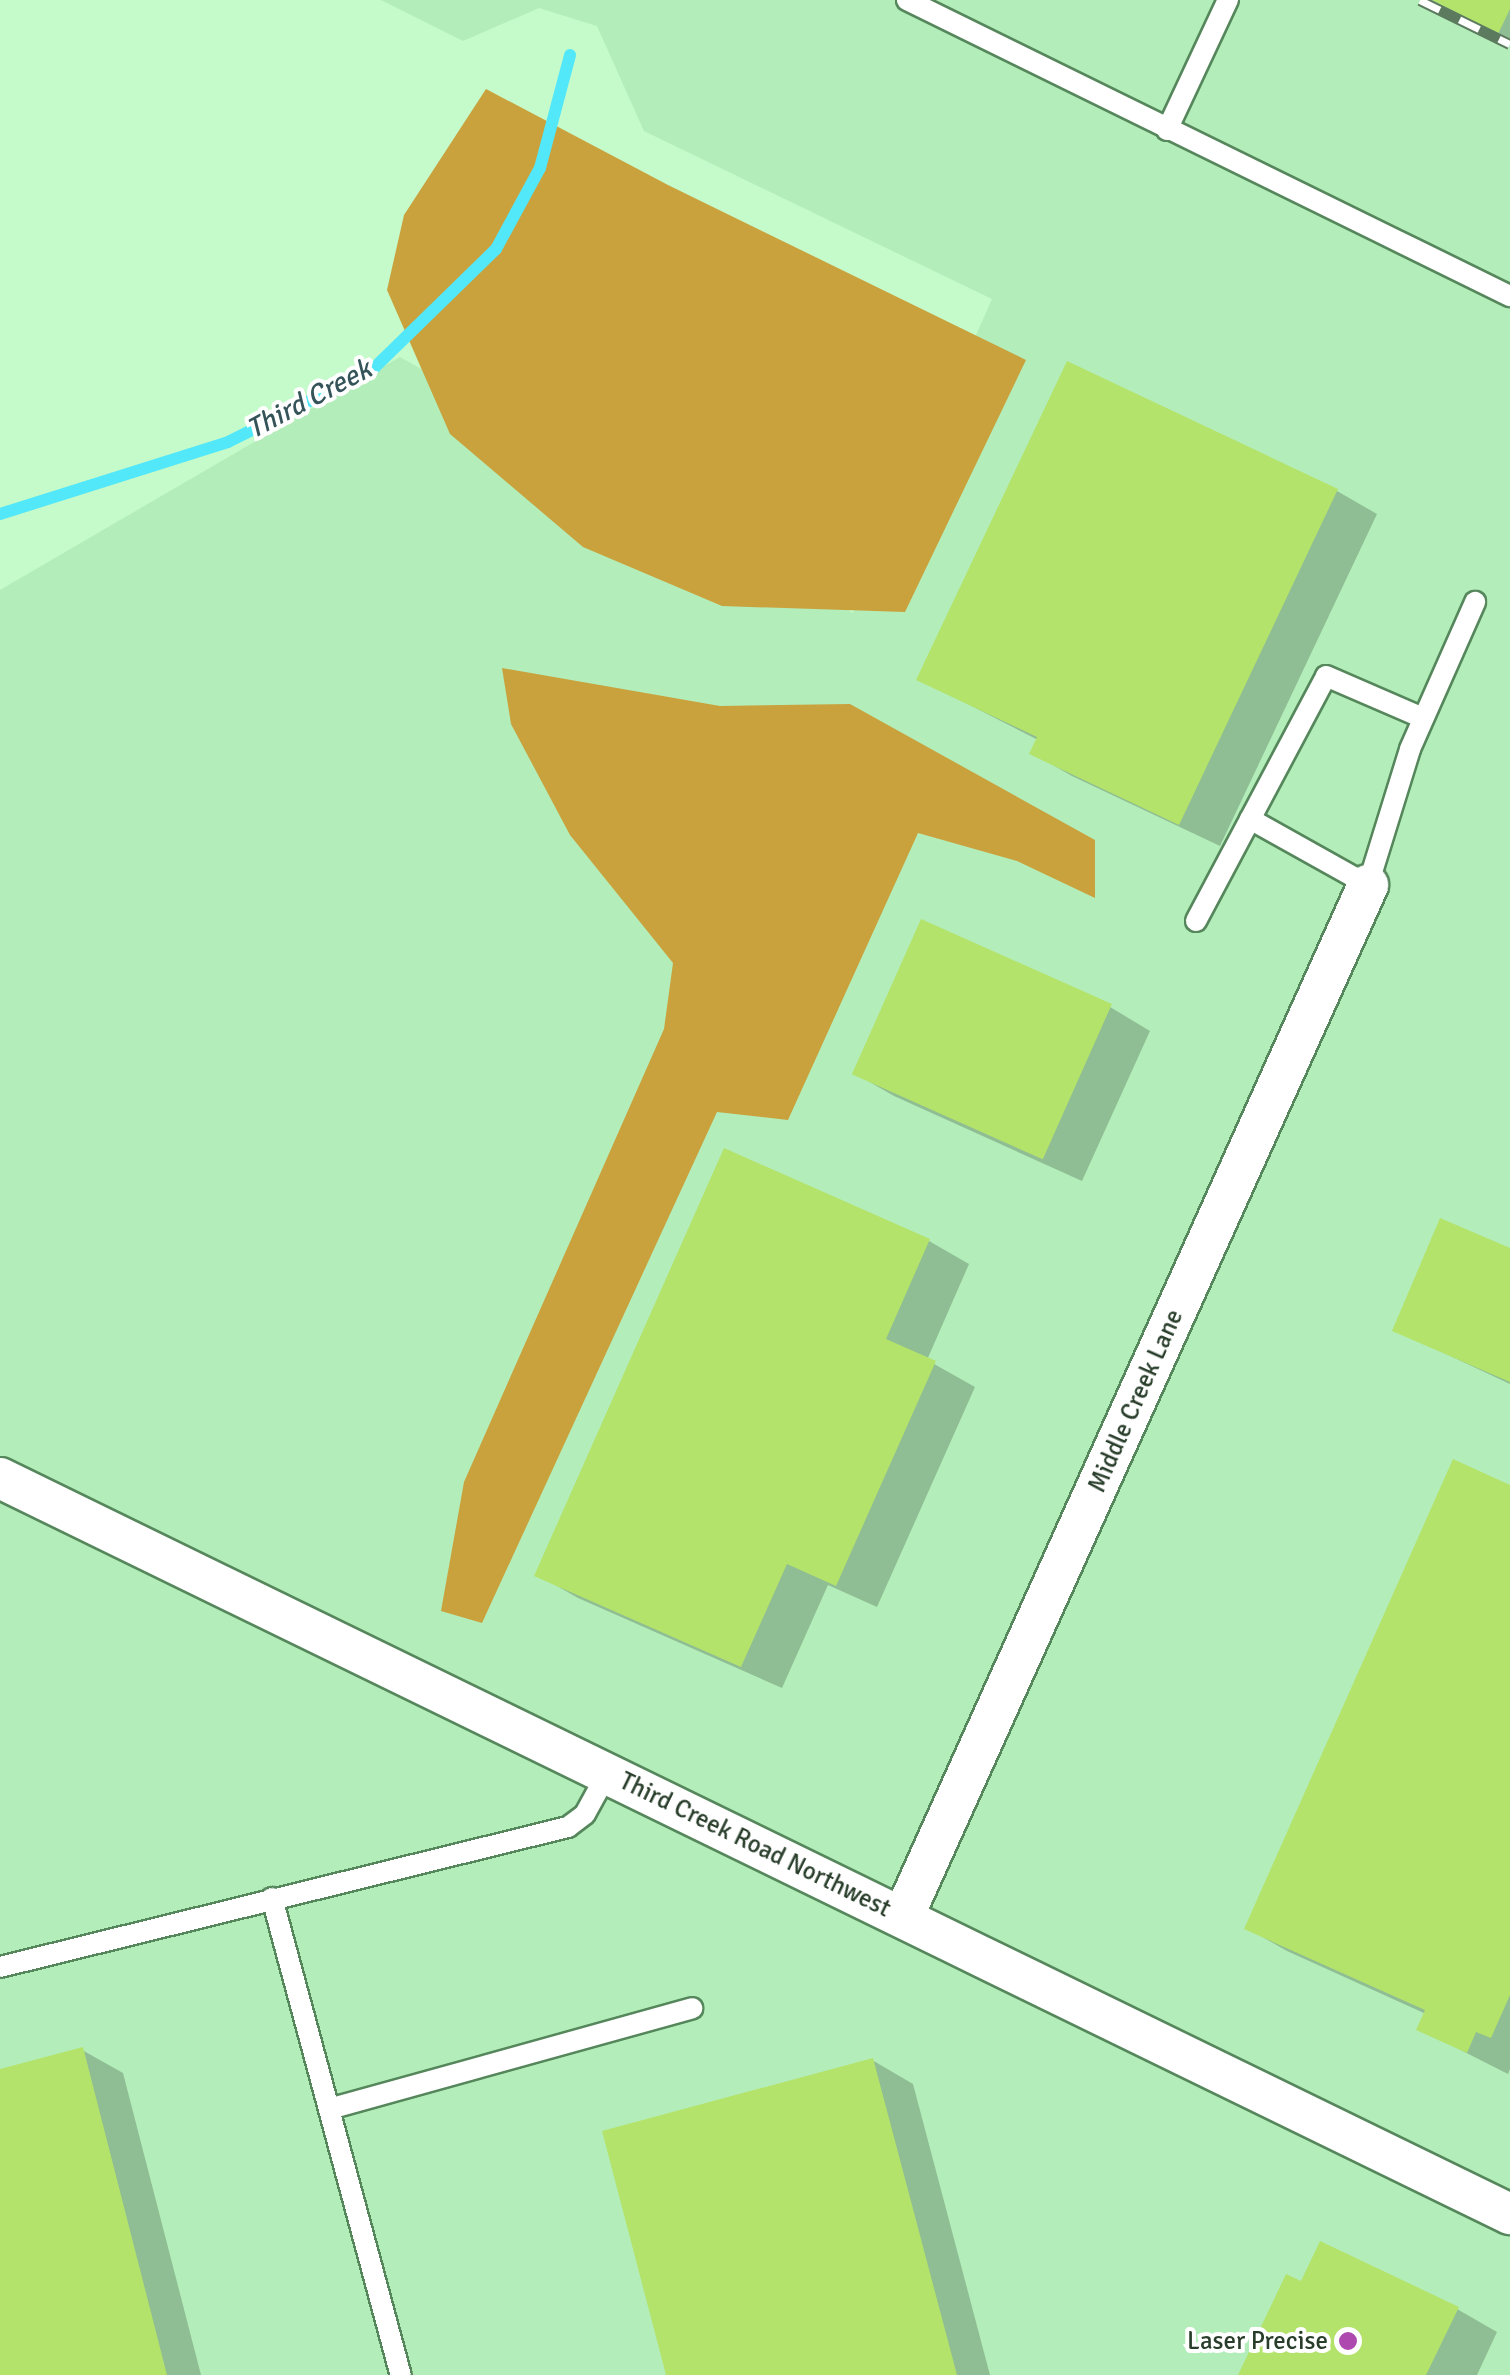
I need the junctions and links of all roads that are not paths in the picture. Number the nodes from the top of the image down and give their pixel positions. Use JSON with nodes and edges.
{"nodes":[{"id":1,"x":907,"y":0,"type":"edge"},
{"id":2,"x":1228,"y":0,"type":"edge"},
{"id":3,"x":1168,"y":130,"type":"junction"},
{"id":4,"x":1510,"y":296,"type":"edge"},
{"id":5,"x":1475,"y":602,"type":"dead end"},
{"id":6,"x":1423,"y":718,"type":"junction"},
{"id":7,"x":1250,"y":820,"type":"junction"},
{"id":8,"x":1368,"y":885,"type":"junction"},
{"id":9,"x":1196,"y":921,"type":"dead end"},
{"id":10,"x":0,"y":1478,"type":"edge"},
{"id":11,"x":607,"y":1774,"type":"junction"},
{"id":12,"x":272,"y":1898,"type":"junction"},
{"id":13,"x":903,"y":1917,"type":"junction"},
{"id":14,"x":0,"y":1966,"type":"edge"},
{"id":15,"x":692,"y":2008,"type":"dead end"},
{"id":16,"x":328,"y":2109,"type":"junction"},
{"id":17,"x":1510,"y":2214,"type":"edge"},
{"id":18,"x":401,"y":2375,"type":"edge"}],
"edges":[{"from":1,"to":3,"type":"lane"},
{"from":2,"to":3,"type":"lane"},
{"from":3,"to":4,"type":"lane"},
{"from":5,"to":6,"type":"lane"},
{"from":6,"to":7,"type":"lane"},
{"from":6,"to":8,"type":"lane"},
{"from":7,"to":8,"type":"lane"},
{"from":7,"to":9,"type":"lane"},
{"from":8,"to":13,"type":"street","name":"Middle Creek Lane"},
{"from":10,"to":11,"type":"street","name":"Third Creek Road Northwest"},
{"from":11,"to":12,"type":"lane"},
{"from":11,"to":13,"type":"street","name":"Third Creek Road Northwest"},
{"from":12,"to":14,"type":"lane"},
{"from":12,"to":16,"type":"lane"},
{"from":13,"to":17,"type":"street","name":"Third Creek Road Northwest"},
{"from":15,"to":16,"type":"lane"},
{"from":16,"to":18,"type":"lane"}]}
